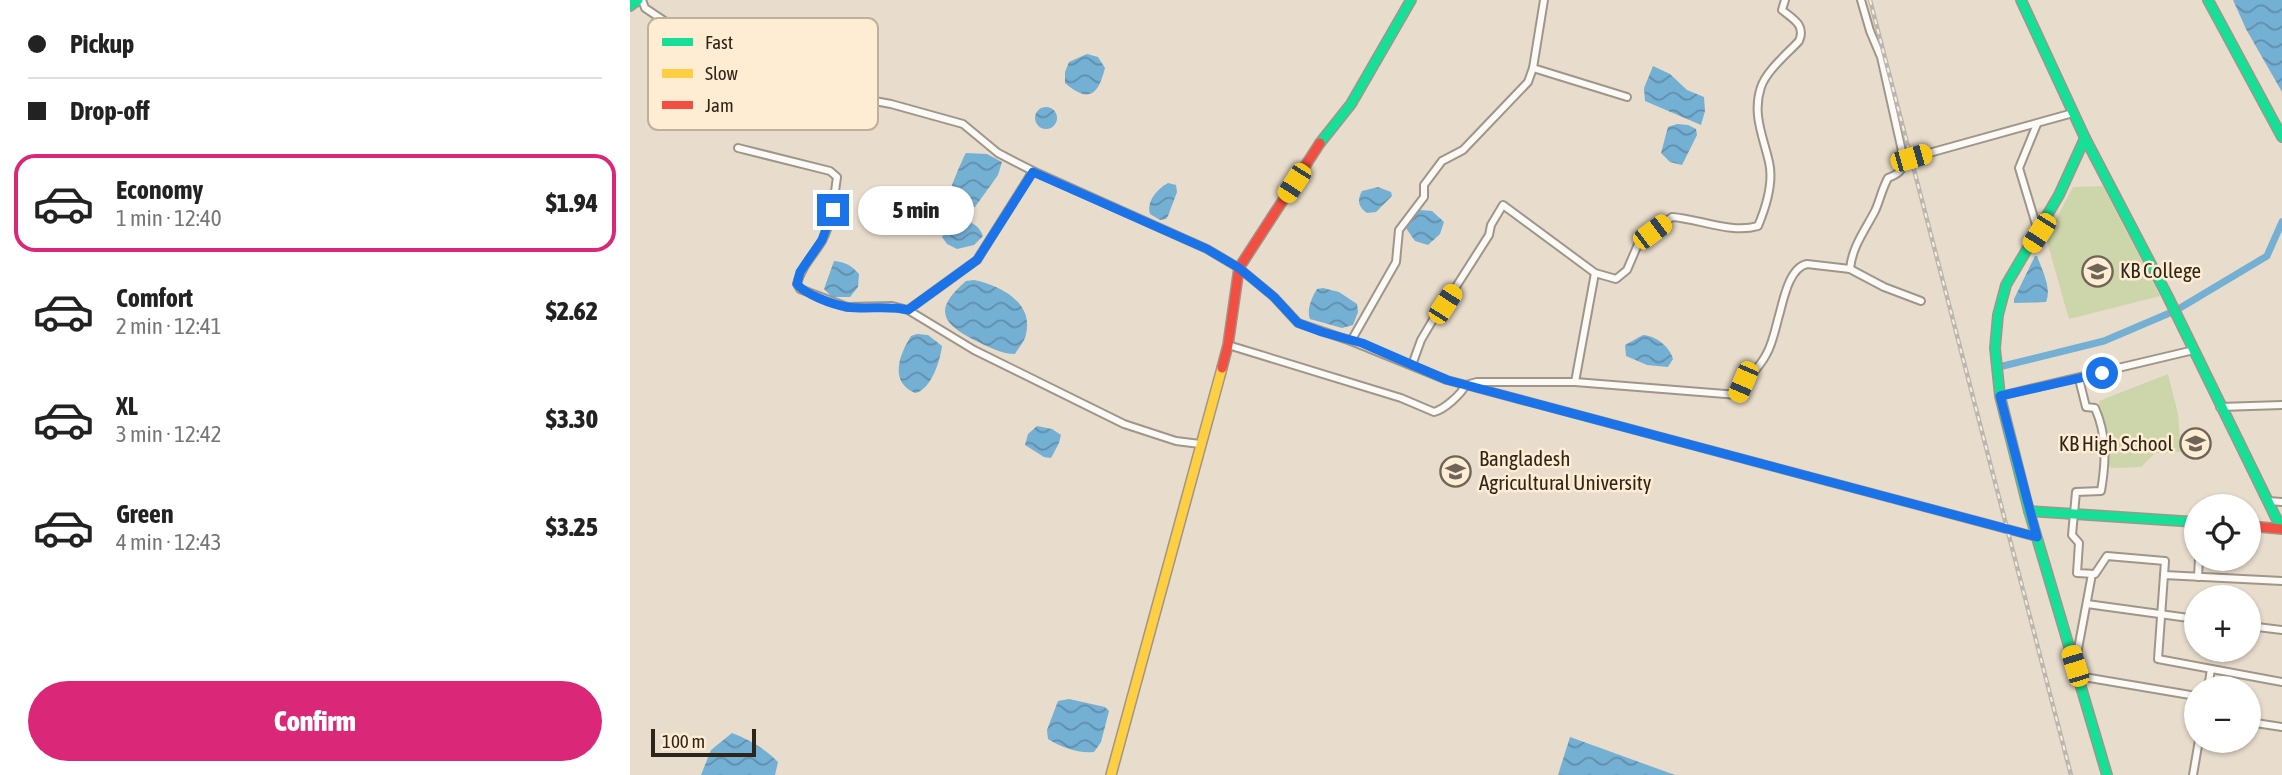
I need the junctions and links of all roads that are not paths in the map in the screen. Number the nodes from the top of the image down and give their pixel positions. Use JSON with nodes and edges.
{"nodes":[{"id":1,"x":640,"y":0,"type":"edge"},
{"id":2,"x":1411,"y":0,"type":"edge"},
{"id":3,"x":1544,"y":0,"type":"edge"},
{"id":4,"x":1785,"y":0,"type":"edge"},
{"id":5,"x":1861,"y":0,"type":"edge"},
{"id":6,"x":2021,"y":0,"type":"edge"},
{"id":7,"x":2208,"y":0,"type":"edge"},
{"id":8,"x":630,"y":6,"type":"edge"},
{"id":9,"x":660,"y":18,"type":"edge"},
{"id":10,"x":1533,"y":68,"type":"junction"},
{"id":11,"x":1627,"y":97,"type":"dead end"},
{"id":12,"x":878,"y":102,"type":"edge"},
{"id":13,"x":2073,"y":113,"type":"junction"},
{"id":14,"x":2037,"y":124,"type":"junction"},
{"id":15,"x":2282,"y":137,"type":"edge"},
{"id":16,"x":2085,"y":138,"type":"junction"},
{"id":17,"x":738,"y":148,"type":"dead end"},
{"id":18,"x":1904,"y":160,"type":"junction"},
{"id":19,"x":1033,"y":172,"type":"junction"},
{"id":20,"x":2039,"y":233,"type":"junction"},
{"id":21,"x":1239,"y":268,"type":"junction"},
{"id":22,"x":1850,"y":269,"type":"junction"},
{"id":23,"x":1595,"y":273,"type":"junction"},
{"id":24,"x":1921,"y":301,"type":"dead end"},
{"id":25,"x":908,"y":310,"type":"junction"},
{"id":26,"x":1351,"y":341,"type":"junction"},
{"id":27,"x":1228,"y":345,"type":"junction"},
{"id":28,"x":2194,"y":350,"type":"junction"},
{"id":29,"x":1412,"y":365,"type":"junction"},
{"id":30,"x":2079,"y":379,"type":"junction"},
{"id":31,"x":1575,"y":382,"type":"junction"},
{"id":32,"x":1466,"y":385,"type":"junction"},
{"id":33,"x":2000,"y":396,"type":"junction"},
{"id":34,"x":2282,"y":405,"type":"edge"},
{"id":35,"x":2220,"y":407,"type":"junction"},
{"id":36,"x":1200,"y":444,"type":"junction"},
{"id":37,"x":2268,"y":501,"type":"junction"},
{"id":38,"x":2282,"y":502,"type":"edge"},
{"id":39,"x":2029,"y":511,"type":"junction"},
{"id":40,"x":2075,"y":514,"type":"junction"},
{"id":41,"x":2184,"y":521,"type":"edge"},
{"id":42,"x":2261,"y":527,"type":"edge"},
{"id":43,"x":2282,"y":528,"type":"edge"},
{"id":44,"x":2037,"y":537,"type":"junction"},
{"id":45,"x":2198,"y":571,"type":"edge"},
{"id":46,"x":2092,"y":574,"type":"junction"},
{"id":47,"x":2164,"y":575,"type":"junction"},
{"id":48,"x":2198,"y":577,"type":"junction"},
{"id":49,"x":2282,"y":581,"type":"edge"},
{"id":50,"x":2087,"y":604,"type":"junction"},
{"id":51,"x":2161,"y":614,"type":"junction"},
{"id":52,"x":2184,"y":617,"type":"edge"},
{"id":53,"x":2261,"y":627,"type":"edge"},
{"id":54,"x":2282,"y":630,"type":"edge"},
{"id":55,"x":2211,"y":669,"type":"junction"},
{"id":56,"x":2076,"y":671,"type":"junction"},
{"id":57,"x":2210,"y":676,"type":"edge"},
{"id":58,"x":2282,"y":682,"type":"edge"},
{"id":59,"x":2184,"y":694,"type":"edge"},
{"id":60,"x":2261,"y":724,"type":"edge"},
{"id":61,"x":2282,"y":727,"type":"edge"},
{"id":62,"x":2197,"y":753,"type":"edge"},
{"id":63,"x":1111,"y":775,"type":"edge"},
{"id":64,"x":2107,"y":775,"type":"edge"},
{"id":65,"x":2193,"y":775,"type":"edge"}],
"edges":[{"from":1,"to":8,"type":"main road"},
{"from":1,"to":9,"type":"street"},
{"from":2,"to":21,"type":"main road"},
{"from":3,"to":10,"type":"street"},
{"from":4,"to":23,"type":"street"},
{"from":5,"to":18,"type":"street"},
{"from":6,"to":13,"type":"main road"},
{"from":7,"to":15,"type":"main road"},
{"from":10,"to":11,"type":"street"},
{"from":10,"to":26,"type":"street"},
{"from":12,"to":19,"type":"street"},
{"from":13,"to":14,"type":"street"},
{"from":13,"to":16,"type":"main road"},
{"from":14,"to":18,"type":"street"},
{"from":14,"to":20,"type":"street"},
{"from":16,"to":20,"type":"main road"},
{"from":16,"to":28,"type":"main road"},
{"from":17,"to":25,"type":"street"},
{"from":18,"to":22,"type":"street"},
{"from":19,"to":21,"type":"street"},
{"from":19,"to":25,"type":"street"},
{"from":20,"to":33,"type":"main road"},
{"from":21,"to":26,"type":"street"},
{"from":21,"to":27,"type":"main road"},
{"from":22,"to":24,"type":"street"},
{"from":22,"to":31,"type":"street"},
{"from":23,"to":29,"type":"street"},
{"from":23,"to":31,"type":"street"},
{"from":25,"to":36,"type":"street"},
{"from":26,"to":29,"type":"street"},
{"from":27,"to":32,"type":"street"},
{"from":27,"to":36,"type":"main road"},
{"from":28,"to":30,"type":"street"},
{"from":28,"to":35,"type":"main road"},
{"from":29,"to":32,"type":"street"},
{"from":30,"to":33,"type":"street"},
{"from":30,"to":40,"type":"street"},
{"from":31,"to":32,"type":"street"},
{"from":32,"to":44,"type":"street"},
{"from":33,"to":39,"type":"main road"},
{"from":34,"to":35,"type":"street"},
{"from":35,"to":37,"type":"main road"},
{"from":36,"to":63,"type":"main road"},
{"from":37,"to":38,"type":"street"},
{"from":37,"to":43,"type":"main road"},
{"from":39,"to":40,"type":"main road"},
{"from":39,"to":44,"type":"main road"},
{"from":40,"to":41,"type":"main road"},
{"from":40,"to":46,"type":"street"},
{"from":42,"to":43,"type":"main road"},
{"from":44,"to":56,"type":"main road"},
{"from":45,"to":48,"type":"street"},
{"from":46,"to":47,"type":"street"},
{"from":46,"to":50,"type":"street"},
{"from":47,"to":48,"type":"street"},
{"from":47,"to":51,"type":"street"},
{"from":48,"to":49,"type":"street"},
{"from":50,"to":51,"type":"street"},
{"from":50,"to":56,"type":"street"},
{"from":51,"to":52,"type":"street"},
{"from":51,"to":55,"type":"street"},
{"from":53,"to":54,"type":"street"},
{"from":55,"to":57,"type":"street"},
{"from":55,"to":58,"type":"street"},
{"from":56,"to":59,"type":"street"},
{"from":56,"to":64,"type":"main road"},
{"from":60,"to":61,"type":"street"},
{"from":62,"to":65,"type":"street"}]}
